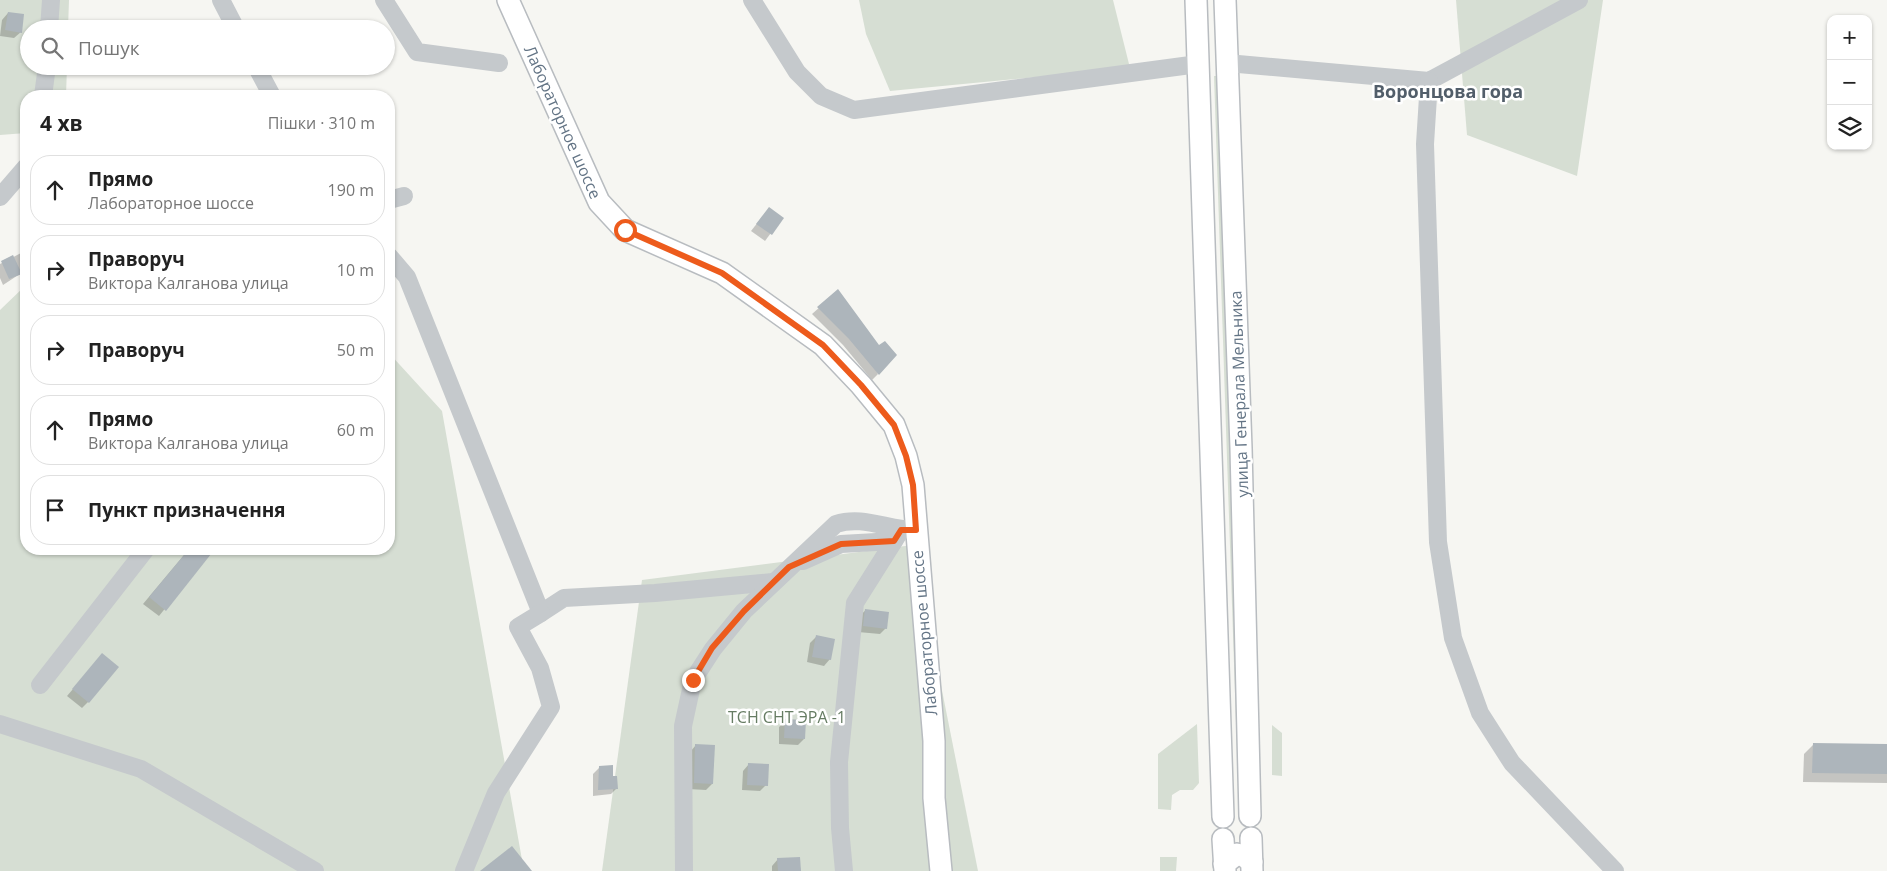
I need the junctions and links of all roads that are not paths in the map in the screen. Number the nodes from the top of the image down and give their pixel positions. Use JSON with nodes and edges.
{"nodes":[{"id":1,"x":51,"y":0,"type":"edge"},
{"id":2,"x":221,"y":0,"type":"edge"},
{"id":3,"x":384,"y":0,"type":"edge"},
{"id":4,"x":508,"y":0,"type":"edge"},
{"id":5,"x":752,"y":0,"type":"edge"},
{"id":6,"x":1196,"y":0,"type":"edge"},
{"id":7,"x":1224,"y":0,"type":"edge"},
{"id":8,"x":1579,"y":0,"type":"edge"},
{"id":9,"x":50,"y":20,"type":"edge"},
{"id":10,"x":231,"y":20,"type":"edge"},
{"id":11,"x":499,"y":63,"type":"dead end"},
{"id":12,"x":1227,"y":63,"type":"junction"},
{"id":13,"x":1198,"y":64,"type":"junction"},
{"id":14,"x":46,"y":75,"type":"edge"},
{"id":15,"x":261,"y":75,"type":"edge"},
{"id":16,"x":1429,"y":81,"type":"junction"},
{"id":17,"x":44,"y":90,"type":"edge"},
{"id":18,"x":269,"y":90,"type":"edge"},
{"id":19,"x":20,"y":174,"type":"edge"},
{"id":20,"x":0,"y":196,"type":"edge"},
{"id":21,"x":395,"y":263,"type":"edge"},
{"id":22,"x":904,"y":534,"type":"junction"},
{"id":23,"x":141,"y":555,"type":"edge"},
{"id":24,"x":789,"y":567,"type":"junction"},
{"id":25,"x":773,"y":582,"type":"junction"},
{"id":26,"x":541,"y":613,"type":"junction"},
{"id":27,"x":40,"y":685,"type":"dead end"},
{"id":28,"x":0,"y":724,"type":"edge"},
{"id":29,"x":1222,"y":789,"type":"junction"},
{"id":30,"x":1249,"y":789,"type":"junction"},
{"id":31,"x":1250,"y":816,"type":"dead end"},
{"id":32,"x":1223,"y":817,"type":"dead end"},
{"id":33,"x":1251,"y":838,"type":"dead end"},
{"id":34,"x":1223,"y":839,"type":"dead end"},
{"id":35,"x":1252,"y":866,"type":"edge"},
{"id":36,"x":1225,"y":867,"type":"edge"},
{"id":37,"x":315,"y":871,"type":"edge"},
{"id":38,"x":464,"y":871,"type":"edge"},
{"id":39,"x":684,"y":871,"type":"edge"},
{"id":40,"x":844,"y":871,"type":"edge"},
{"id":41,"x":940,"y":871,"type":"edge"},
{"id":42,"x":1615,"y":871,"type":"edge"}],
"edges":[{"from":1,"to":9,"type":"street"},
{"from":2,"to":10,"type":"street"},
{"from":3,"to":11,"type":"street"},
{"from":4,"to":22,"type":"main road","name":"Лабораторное шоссе"},
{"from":5,"to":13,"type":"street"},
{"from":6,"to":13,"type":"main road","name":"улица Генерала Мельника"},
{"from":7,"to":12,"type":"main road","name":"улица Генерала Мельника"},
{"from":8,"to":16,"type":"street"},
{"from":12,"to":13,"type":"main road"},
{"from":12,"to":16,"type":"street"},
{"from":12,"to":30,"type":"main road","name":"улица Генерала Мельника"},
{"from":13,"to":29,"type":"main road","name":"улица Генерала Мельника"},
{"from":14,"to":17,"type":"street"},
{"from":15,"to":18,"type":"street"},
{"from":16,"to":42,"type":"street"},
{"from":19,"to":20,"type":"street"},
{"from":21,"to":26,"type":"street"},
{"from":22,"to":24,"type":"street"},
{"from":22,"to":24,"type":"street"},
{"from":22,"to":40,"type":"street"},
{"from":22,"to":41,"type":"main road","name":"Лабораторное шоссе"},
{"from":23,"to":27,"type":"street"},
{"from":24,"to":25,"type":"street"},
{"from":25,"to":26,"type":"street"},
{"from":25,"to":39,"type":"street"},
{"from":26,"to":38,"type":"street"},
{"from":28,"to":37,"type":"street"},
{"from":29,"to":30,"type":"main road"},
{"from":29,"to":32,"type":"main road","name":"улица Генерала Мельника"},
{"from":30,"to":31,"type":"main road","name":"улица Генерала Мельника"},
{"from":33,"to":35,"type":"main road"},
{"from":34,"to":36,"type":"main road"},
{"from":35,"to":36,"type":"main road"}]}
